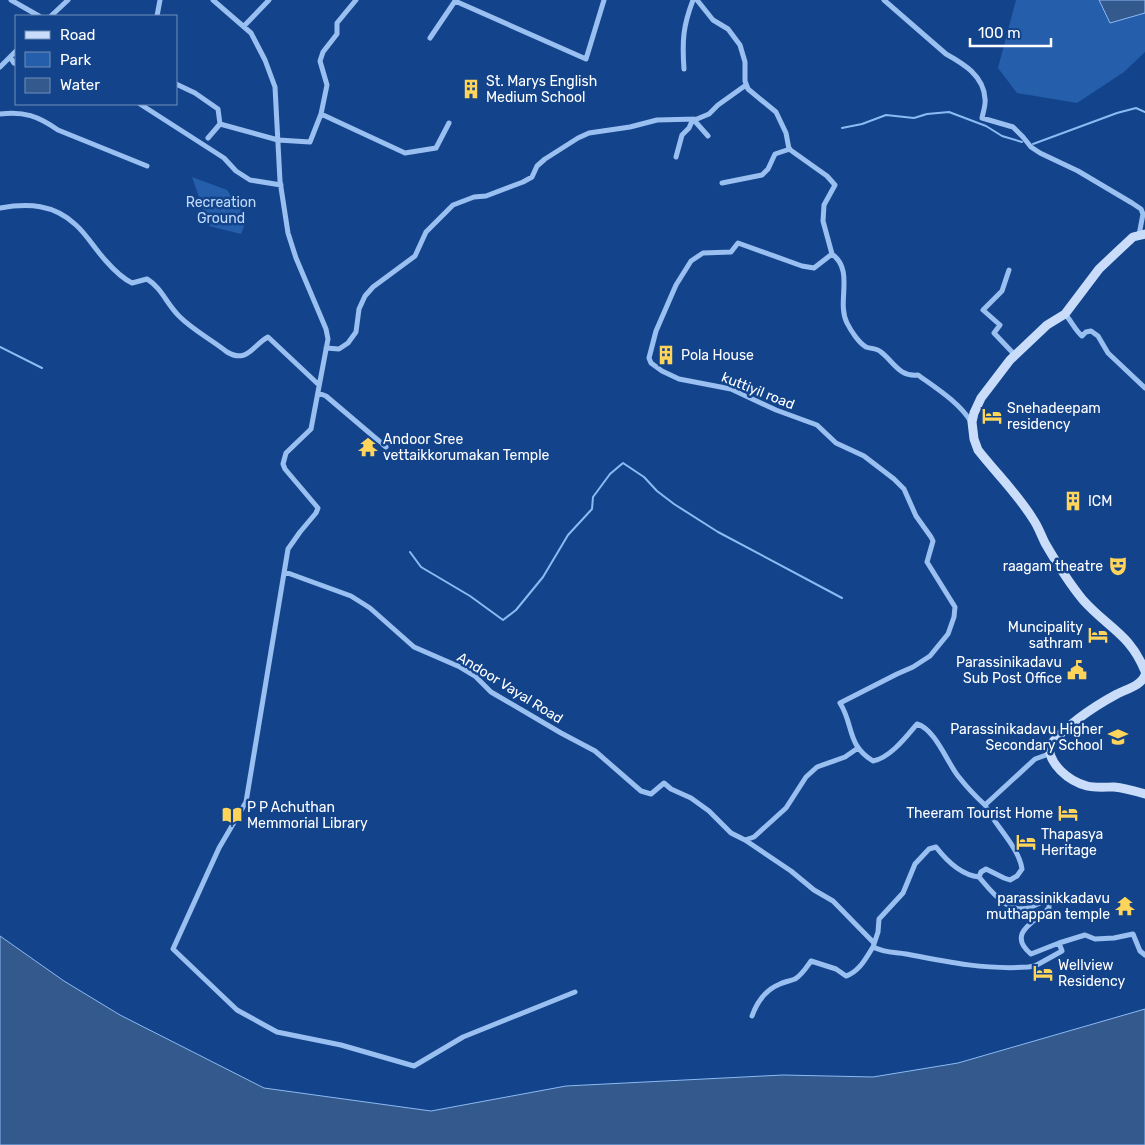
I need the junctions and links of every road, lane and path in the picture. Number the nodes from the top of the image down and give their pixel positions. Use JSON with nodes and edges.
{"nodes":[{"id":1,"x":11,"y":0,"type":"edge"},
{"id":2,"x":68,"y":0,"type":"edge"},
{"id":3,"x":160,"y":0,"type":"edge"},
{"id":4,"x":214,"y":0,"type":"edge"},
{"id":5,"x":269,"y":0,"type":"edge"},
{"id":6,"x":356,"y":0,"type":"edge"},
{"id":7,"x":455,"y":0,"type":"edge"},
{"id":8,"x":604,"y":0,"type":"edge"},
{"id":9,"x":693,"y":0,"type":"edge"},
{"id":10,"x":698,"y":0,"type":"edge"},
{"id":11,"x":884,"y":0,"type":"edge"},
{"id":12,"x":37,"y":15,"type":"edge"},
{"id":13,"x":53,"y":15,"type":"edge"},
{"id":14,"x":157,"y":15,"type":"edge"},
{"id":15,"x":244,"y":26,"type":"junction"},
{"id":16,"x":430,"y":38,"type":"dead end"},
{"id":17,"x":15,"y":52,"type":"edge"},
{"id":18,"x":10,"y":57,"type":"junction"},
{"id":19,"x":15,"y":64,"type":"edge"},
{"id":20,"x":0,"y":67,"type":"edge"},
{"id":21,"x":684,"y":69,"type":"dead end"},
{"id":22,"x":178,"y":85,"type":"edge"},
{"id":23,"x":746,"y":85,"type":"junction"},
{"id":24,"x":142,"y":105,"type":"edge"},
{"id":25,"x":0,"y":114,"type":"edge"},
{"id":26,"x":322,"y":114,"type":"junction"},
{"id":27,"x":693,"y":119,"type":"junction"},
{"id":28,"x":449,"y":123,"type":"dead end"},
{"id":29,"x":220,"y":124,"type":"junction"},
{"id":30,"x":708,"y":136,"type":"dead end"},
{"id":31,"x":208,"y":138,"type":"dead end"},
{"id":32,"x":278,"y":140,"type":"junction"},
{"id":33,"x":790,"y":149,"type":"junction"},
{"id":34,"x":676,"y":157,"type":"dead end"},
{"id":35,"x":147,"y":166,"type":"dead end"},
{"id":36,"x":722,"y":183,"type":"dead end"},
{"id":37,"x":281,"y":185,"type":"junction"},
{"id":38,"x":0,"y":208,"type":"edge"},
{"id":39,"x":1142,"y":235,"type":"edge"},
{"id":40,"x":832,"y":254,"type":"junction"},
{"id":41,"x":1009,"y":270,"type":"dead end"},
{"id":42,"x":1065,"y":314,"type":"junction"},
{"id":43,"x":326,"y":348,"type":"junction"},
{"id":44,"x":1010,"y":360,"type":"junction"},
{"id":45,"x":319,"y":385,"type":"junction"},
{"id":46,"x":1145,"y":388,"type":"edge"},
{"id":47,"x":318,"y":393,"type":"junction"},
{"id":48,"x":972,"y":422,"type":"junction"},
{"id":49,"x":386,"y":447,"type":"dead end"},
{"id":50,"x":285,"y":572,"type":"junction"},
{"id":51,"x":1144,"y":668,"type":"edge"},
{"id":52,"x":858,"y":748,"type":"junction"},
{"id":53,"x":1049,"y":754,"type":"junction"},
{"id":54,"x":1145,"y":794,"type":"edge"},
{"id":55,"x":984,"y":805,"type":"junction"},
{"id":56,"x":745,"y":840,"type":"junction"},
{"id":57,"x":978,"y":877,"type":"junction"},
{"id":58,"x":1059,"y":943,"type":"junction"},
{"id":59,"x":873,"y":945,"type":"junction"},
{"id":60,"x":1145,"y":955,"type":"edge"},
{"id":61,"x":575,"y":992,"type":"dead end"},
{"id":62,"x":752,"y":1016,"type":"dead end"}],
"edges":[{"from":1,"to":12,"type":"street"},
{"from":2,"to":13,"type":"street"},
{"from":3,"to":14,"type":"street"},
{"from":4,"to":15,"type":"street"},
{"from":5,"to":15,"type":"street"},
{"from":6,"to":26,"type":"street"},
{"from":7,"to":8,"type":"street"},
{"from":7,"to":16,"type":"street"},
{"from":9,"to":21,"type":"street"},
{"from":10,"to":23,"type":"street"},
{"from":11,"to":39,"type":"street"},
{"from":15,"to":32,"type":"street"},
{"from":17,"to":18,"type":"street"},
{"from":18,"to":19,"type":"street"},
{"from":18,"to":20,"type":"street"},
{"from":22,"to":29,"type":"street"},
{"from":23,"to":27,"type":"street"},
{"from":23,"to":33,"type":"street"},
{"from":24,"to":37,"type":"street"},
{"from":25,"to":35,"type":"street"},
{"from":26,"to":28,"type":"street"},
{"from":26,"to":32,"type":"street"},
{"from":27,"to":30,"type":"street"},
{"from":27,"to":34,"type":"street"},
{"from":27,"to":43,"type":"street"},
{"from":29,"to":31,"type":"street"},
{"from":29,"to":32,"type":"street"},
{"from":32,"to":37,"type":"street"},
{"from":33,"to":36,"type":"street"},
{"from":33,"to":40,"type":"street"},
{"from":37,"to":43,"type":"street"},
{"from":38,"to":45,"type":"street"},
{"from":39,"to":42,"type":"main road"},
{"from":40,"to":48,"type":"street"},
{"from":40,"to":52,"type":"street","name":"kuttiyil road"},
{"from":41,"to":44,"type":"street"},
{"from":42,"to":44,"type":"main road"},
{"from":42,"to":46,"type":"street"},
{"from":43,"to":45,"type":"street"},
{"from":44,"to":48,"type":"main road"},
{"from":45,"to":47,"type":"street"},
{"from":47,"to":49,"type":"street"},
{"from":47,"to":50,"type":"street"},
{"from":48,"to":51,"type":"main road"},
{"from":50,"to":56,"type":"street","name":"Andoor Vayal Road"},
{"from":50,"to":61,"type":"street"},
{"from":51,"to":53,"type":"main road"},
{"from":52,"to":55,"type":"street"},
{"from":52,"to":56,"type":"street"},
{"from":53,"to":54,"type":"main road"},
{"from":53,"to":55,"type":"street"},
{"from":55,"to":57,"type":"street"},
{"from":56,"to":59,"type":"street"},
{"from":57,"to":58,"type":"street"},
{"from":57,"to":59,"type":"street"},
{"from":58,"to":59,"type":"street"},
{"from":58,"to":60,"type":"street"},
{"from":59,"to":62,"type":"street"}]}
